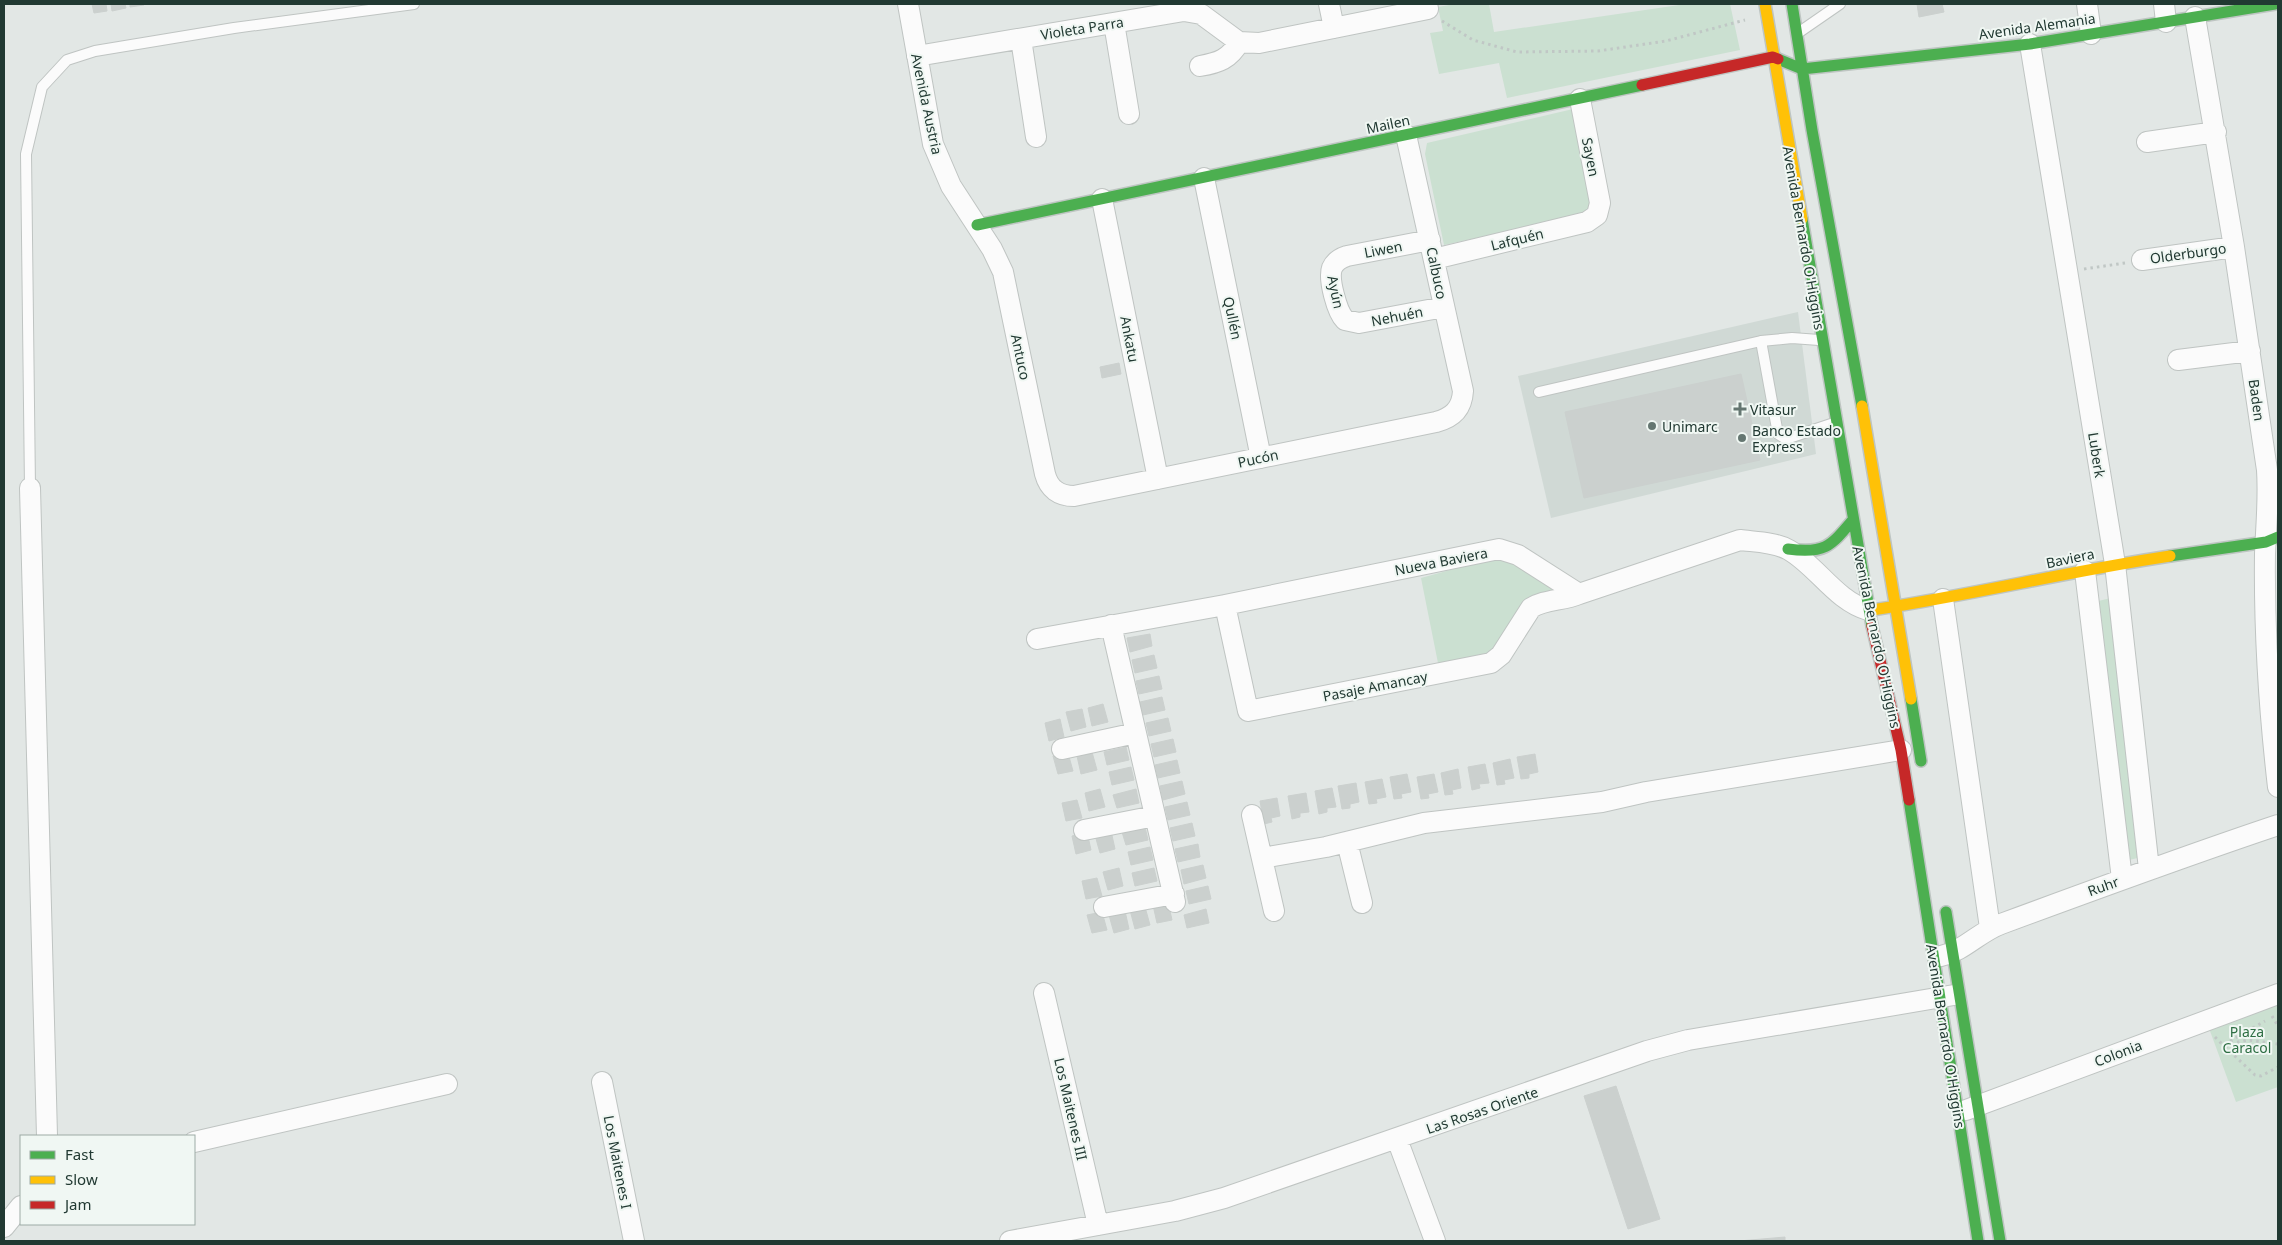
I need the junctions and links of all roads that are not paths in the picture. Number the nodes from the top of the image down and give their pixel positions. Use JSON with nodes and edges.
{"nodes":[{"id":1,"x":414,"y":4,"type":"edge"},
{"id":2,"x":908,"y":4,"type":"edge"},
{"id":3,"x":1329,"y":4,"type":"edge"},
{"id":4,"x":1765,"y":4,"type":"edge"},
{"id":5,"x":1792,"y":4,"type":"edge"},
{"id":6,"x":1840,"y":4,"type":"edge"},
{"id":7,"x":2087,"y":4,"type":"edge"},
{"id":8,"x":2275,"y":4,"type":"edge"},
{"id":9,"x":1428,"y":6,"type":"edge"},
{"id":10,"x":2247,"y":6,"type":"edge"},
{"id":11,"x":1214,"y":12,"type":"edge"},
{"id":12,"x":2165,"y":13,"type":"edge"},
{"id":13,"x":2195,"y":17,"type":"junction"},
{"id":14,"x":1114,"y":23,"type":"junction"},
{"id":15,"x":1334,"y":28,"type":"junction"},
{"id":16,"x":2091,"y":34,"type":"junction"},
{"id":17,"x":1020,"y":38,"type":"junction"},
{"id":18,"x":1784,"y":38,"type":"junction"},
{"id":19,"x":1239,"y":42,"type":"junction"},
{"id":20,"x":2030,"y":44,"type":"junction"},
{"id":21,"x":917,"y":56,"type":"junction"},
{"id":22,"x":1773,"y":57,"type":"junction"},
{"id":23,"x":1200,"y":66,"type":"dead end"},
{"id":24,"x":1802,"y":69,"type":"junction"},
{"id":25,"x":1580,"y":99,"type":"junction"},
{"id":26,"x":1130,"y":114,"type":"dead end"},
{"id":27,"x":2216,"y":132,"type":"junction"},
{"id":28,"x":1406,"y":135,"type":"junction"},
{"id":29,"x":1036,"y":137,"type":"dead end"},
{"id":30,"x":2147,"y":142,"type":"dead end"},
{"id":31,"x":1204,"y":178,"type":"junction"},
{"id":32,"x":1102,"y":199,"type":"junction"},
{"id":33,"x":1597,"y":215,"type":"joint"},
{"id":34,"x":977,"y":225,"type":"junction"},
{"id":35,"x":2234,"y":246,"type":"junction"},
{"id":36,"x":1432,"y":250,"type":"junction"},
{"id":37,"x":1338,"y":260,"type":"joint"},
{"id":38,"x":2142,"y":260,"type":"road end"},
{"id":39,"x":1444,"y":307,"type":"junction"},
{"id":40,"x":1350,"y":322,"type":"joint"},
{"id":41,"x":1850,"y":336,"type":"junction"},
{"id":42,"x":1822,"y":340,"type":"junction"},
{"id":43,"x":1761,"y":341,"type":"junction"},
{"id":44,"x":2250,"y":351,"type":"junction"},
{"id":45,"x":2178,"y":360,"type":"dead end"},
{"id":46,"x":1539,"y":392,"type":"dead end"},
{"id":47,"x":1458,"y":410,"type":"joint"},
{"id":48,"x":1835,"y":423,"type":"junction"},
{"id":49,"x":1261,"y":458,"type":"junction"},
{"id":50,"x":1158,"y":479,"type":"junction"},
{"id":51,"x":30,"y":488,"type":"joint"},
{"id":52,"x":1056,"y":491,"type":"joint"},
{"id":53,"x":1852,"y":521,"type":"junction"},
{"id":54,"x":2272,"y":539,"type":"edge"},
{"id":55,"x":1788,"y":549,"type":"junction"},
{"id":56,"x":2115,"y":564,"type":"junction"},
{"id":57,"x":2085,"y":571,"type":"junction"},
{"id":58,"x":1579,"y":594,"type":"junction"},
{"id":59,"x":1943,"y":599,"type":"junction"},
{"id":60,"x":1225,"y":605,"type":"junction"},
{"id":61,"x":1895,"y":606,"type":"junction"},
{"id":62,"x":1868,"y":610,"type":"junction"},
{"id":63,"x":1111,"y":625,"type":"junction"},
{"id":64,"x":1037,"y":639,"type":"dead end"},
{"id":65,"x":2273,"y":691,"type":"edge"},
{"id":66,"x":1136,"y":733,"type":"junction"},
{"id":67,"x":1062,"y":749,"type":"dead end"},
{"id":68,"x":1901,"y":750,"type":"junction"},
{"id":69,"x":1923,"y":771,"type":"dead end"},
{"id":70,"x":2278,"y":787,"type":"edge"},
{"id":71,"x":1252,"y":815,"type":"dead end"},
{"id":72,"x":1155,"y":816,"type":"junction"},
{"id":73,"x":2278,"y":826,"type":"edge"},
{"id":74,"x":1084,"y":830,"type":"dead end"},
{"id":75,"x":1347,"y":842,"type":"junction"},
{"id":76,"x":1262,"y":858,"type":"junction"},
{"id":77,"x":2149,"y":868,"type":"junction"},
{"id":78,"x":2122,"y":879,"type":"junction"},
{"id":79,"x":1943,"y":896,"type":"dead end"},
{"id":80,"x":1362,"y":903,"type":"dead end"},
{"id":81,"x":1104,"y":907,"type":"dead end"},
{"id":82,"x":1274,"y":911,"type":"dead end"},
{"id":83,"x":1990,"y":928,"type":"junction"},
{"id":84,"x":1943,"y":956,"type":"junction"},
{"id":85,"x":1044,"y":993,"type":"dead end"},
{"id":86,"x":2278,"y":994,"type":"edge"},
{"id":87,"x":1949,"y":996,"type":"junction"},
{"id":88,"x":602,"y":1082,"type":"dead end"},
{"id":89,"x":447,"y":1084,"type":"dead end"},
{"id":90,"x":1976,"y":1106,"type":"junction"},
{"id":91,"x":1958,"y":1114,"type":"junction"},
{"id":92,"x":47,"y":1135,"type":"edge"},
{"id":93,"x":1398,"y":1139,"type":"junction"},
{"id":94,"x":195,"y":1142,"type":"edge"},
{"id":95,"x":20,"y":1207,"type":"edge"},
{"id":96,"x":1098,"y":1225,"type":"junction"},
{"id":97,"x":4,"y":1227,"type":"edge"},
{"id":98,"x":1053,"y":1237,"type":"edge"},
{"id":99,"x":634,"y":1241,"type":"edge"},
{"id":100,"x":1010,"y":1241,"type":"edge"},
{"id":101,"x":1435,"y":1241,"type":"edge"},
{"id":102,"x":1978,"y":1241,"type":"edge"},
{"id":103,"x":2000,"y":1241,"type":"edge"}],
"edges":[{"from":1,"to":51,"type":"lane"},
{"from":2,"to":21,"type":"street","name":"Avenida Austria"},
{"from":3,"to":15,"type":"street"},
{"from":4,"to":18,"type":"main road","name":"Avenida Bernardo O'Higgins"},
{"from":5,"to":18,"type":"main road","name":"Avenida Bernardo O'Higgins"},
{"from":6,"to":18,"type":"lane"},
{"from":7,"to":16,"type":"street"},
{"from":8,"to":10,"type":"main road","name":"Avenida Alemania"},
{"from":9,"to":15,"type":"street"},
{"from":10,"to":13,"type":"main road","name":"Avenida Alemania"},
{"from":11,"to":14,"type":"street","name":"Violeta Parra"},
{"from":11,"to":19,"type":"street","name":"Violeta Parra"},
{"from":12,"to":13,"type":"main road","name":"Avenida Alemania"},
{"from":12,"to":16,"type":"main road","name":"Avenida Alemania"},
{"from":13,"to":27,"type":"street","name":"Baden"},
{"from":14,"to":17,"type":"street","name":"Violeta Parra"},
{"from":14,"to":26,"type":"street"},
{"from":15,"to":19,"type":"street"},
{"from":16,"to":20,"type":"main road","name":"Avenida Alemania"},
{"from":17,"to":21,"type":"street","name":"Violeta Parra"},
{"from":17,"to":29,"type":"street"},
{"from":18,"to":22,"type":"main road","name":"Avenida Bernardo O'Higgins"},
{"from":18,"to":24,"type":"main road","name":"Avenida Bernardo O'Higgins"},
{"from":19,"to":23,"type":"street"},
{"from":20,"to":24,"type":"main road","name":"Avenida Alemania"},
{"from":20,"to":56,"type":"street","name":"Luberk"},
{"from":21,"to":34,"type":"street","name":"Avenida Austria"},
{"from":22,"to":24,"type":"main road"},
{"from":22,"to":25,"type":"main road","name":"Mailen"},
{"from":22,"to":42,"type":"main road","name":"Avenida Bernardo O'Higgins"},
{"from":24,"to":41,"type":"main road","name":"Avenida Bernardo O'Higgins"},
{"from":25,"to":28,"type":"main road","name":"Mailen"},
{"from":25,"to":33,"type":"street","name":"Sayen"},
{"from":27,"to":30,"type":"street"},
{"from":27,"to":35,"type":"street","name":"Baden"},
{"from":28,"to":31,"type":"main road","name":"Mailen"},
{"from":28,"to":36,"type":"street","name":"Calbuco"},
{"from":31,"to":32,"type":"main road","name":"Mailen"},
{"from":31,"to":49,"type":"street","name":"Qullén"},
{"from":32,"to":34,"type":"main road","name":"Mailen"},
{"from":32,"to":50,"type":"street","name":"Ankatu"},
{"from":33,"to":36,"type":"street","name":"Lafquén"},
{"from":34,"to":52,"type":"street","name":"Antuco"},
{"from":35,"to":38,"type":"street","name":"Olderburgo"},
{"from":35,"to":44,"type":"street","name":"Baden"},
{"from":36,"to":37,"type":"street","name":"Liwen"},
{"from":36,"to":39,"type":"street","name":"Calbuco"},
{"from":37,"to":40,"type":"street","name":"Ayún"},
{"from":39,"to":40,"type":"street","name":"Nehuén"},
{"from":39,"to":47,"type":"street","name":"Calbuco"},
{"from":41,"to":42,"type":"main road"},
{"from":41,"to":61,"type":"main road","name":"Avenida Bernardo O'Higgins"},
{"from":42,"to":43,"type":"lane"},
{"from":42,"to":48,"type":"main road","name":"Avenida Bernardo O'Higgins"},
{"from":43,"to":46,"type":"lane"},
{"from":43,"to":48,"type":"lane"},
{"from":44,"to":45,"type":"street"},
{"from":44,"to":54,"type":"street","name":"Baden"},
{"from":47,"to":49,"type":"street","name":"Pucón"},
{"from":48,"to":53,"type":"main road","name":"Avenida Bernardo O'Higgins"},
{"from":49,"to":50,"type":"street","name":"Pucón"},
{"from":50,"to":52,"type":"street","name":"Pucón"},
{"from":51,"to":92,"type":"street"},
{"from":53,"to":55,"type":"main road"},
{"from":53,"to":62,"type":"main road","name":"Avenida Bernardo O'Higgins"},
{"from":54,"to":56,"type":"main road","name":"Baviera"},
{"from":54,"to":65,"type":"street","name":"Baden"},
{"from":55,"to":58,"type":"street"},
{"from":55,"to":62,"type":"street"},
{"from":56,"to":57,"type":"main road","name":"Baviera"},
{"from":56,"to":77,"type":"street","name":"Luberk"},
{"from":57,"to":59,"type":"main road","name":"Baviera"},
{"from":57,"to":78,"type":"street"},
{"from":58,"to":60,"type":"street","name":"Nueva Baviera"},
{"from":58,"to":60,"type":"street","name":"Pasaje Amancay"},
{"from":59,"to":61,"type":"main road","name":"Baviera"},
{"from":59,"to":83,"type":"street"},
{"from":60,"to":63,"type":"street","name":"Nueva Baviera"},
{"from":61,"to":62,"type":"main road","name":"Baviera"},
{"from":61,"to":69,"type":"main road","name":"Avenida Bernardo O'Higgins"},
{"from":62,"to":68,"type":"main road","name":"Avenida Bernardo O'Higgins"},
{"from":63,"to":64,"type":"street","name":"Nueva Baviera"},
{"from":63,"to":66,"type":"street"},
{"from":65,"to":70,"type":"street","name":"Baden"},
{"from":66,"to":67,"type":"street"},
{"from":66,"to":72,"type":"street"},
{"from":68,"to":75,"type":"street"},
{"from":68,"to":84,"type":"main road","name":"Avenida Bernardo O'Higgins"},
{"from":71,"to":76,"type":"street"},
{"from":72,"to":74,"type":"street"},
{"from":72,"to":81,"type":"street"},
{"from":73,"to":77,"type":"street","name":"Ruhr"},
{"from":75,"to":76,"type":"street"},
{"from":75,"to":80,"type":"street"},
{"from":76,"to":82,"type":"street"},
{"from":77,"to":78,"type":"street","name":"Ruhr"},
{"from":78,"to":83,"type":"street","name":"Ruhr"},
{"from":79,"to":84,"type":"main road","name":"Avenida Bernardo O'Higgins"},
{"from":83,"to":84,"type":"street","name":"Ruhr"},
{"from":84,"to":87,"type":"main road","name":"Avenida Bernardo O'Higgins"},
{"from":84,"to":87,"type":"main road","name":"Avenida Bernardo O'Higgins"},
{"from":85,"to":96,"type":"street","name":"Los Maitenes III"},
{"from":86,"to":90,"type":"street","name":"Colonia"},
{"from":87,"to":90,"type":"main road","name":"Avenida Bernardo O'Higgins"},
{"from":87,"to":91,"type":"main road","name":"Avenida Bernardo O'Higgins"},
{"from":87,"to":93,"type":"street","name":"Las Rosas Oriente"},
{"from":88,"to":99,"type":"street","name":"Los Maitenes I"},
{"from":89,"to":94,"type":"street"},
{"from":90,"to":91,"type":"street","name":"Colonia"},
{"from":90,"to":103,"type":"main road","name":"Avenida Bernardo O'Higgins"},
{"from":91,"to":102,"type":"main road","name":"Avenida Bernardo O'Higgins"},
{"from":93,"to":96,"type":"street","name":"Las Rosas Oriente"},
{"from":93,"to":101,"type":"street"},
{"from":95,"to":97,"type":"street"},
{"from":96,"to":98,"type":"street","name":"Las Rosas Oriente"},
{"from":98,"to":100,"type":"street","name":"Las Rosas Oriente"}]}
